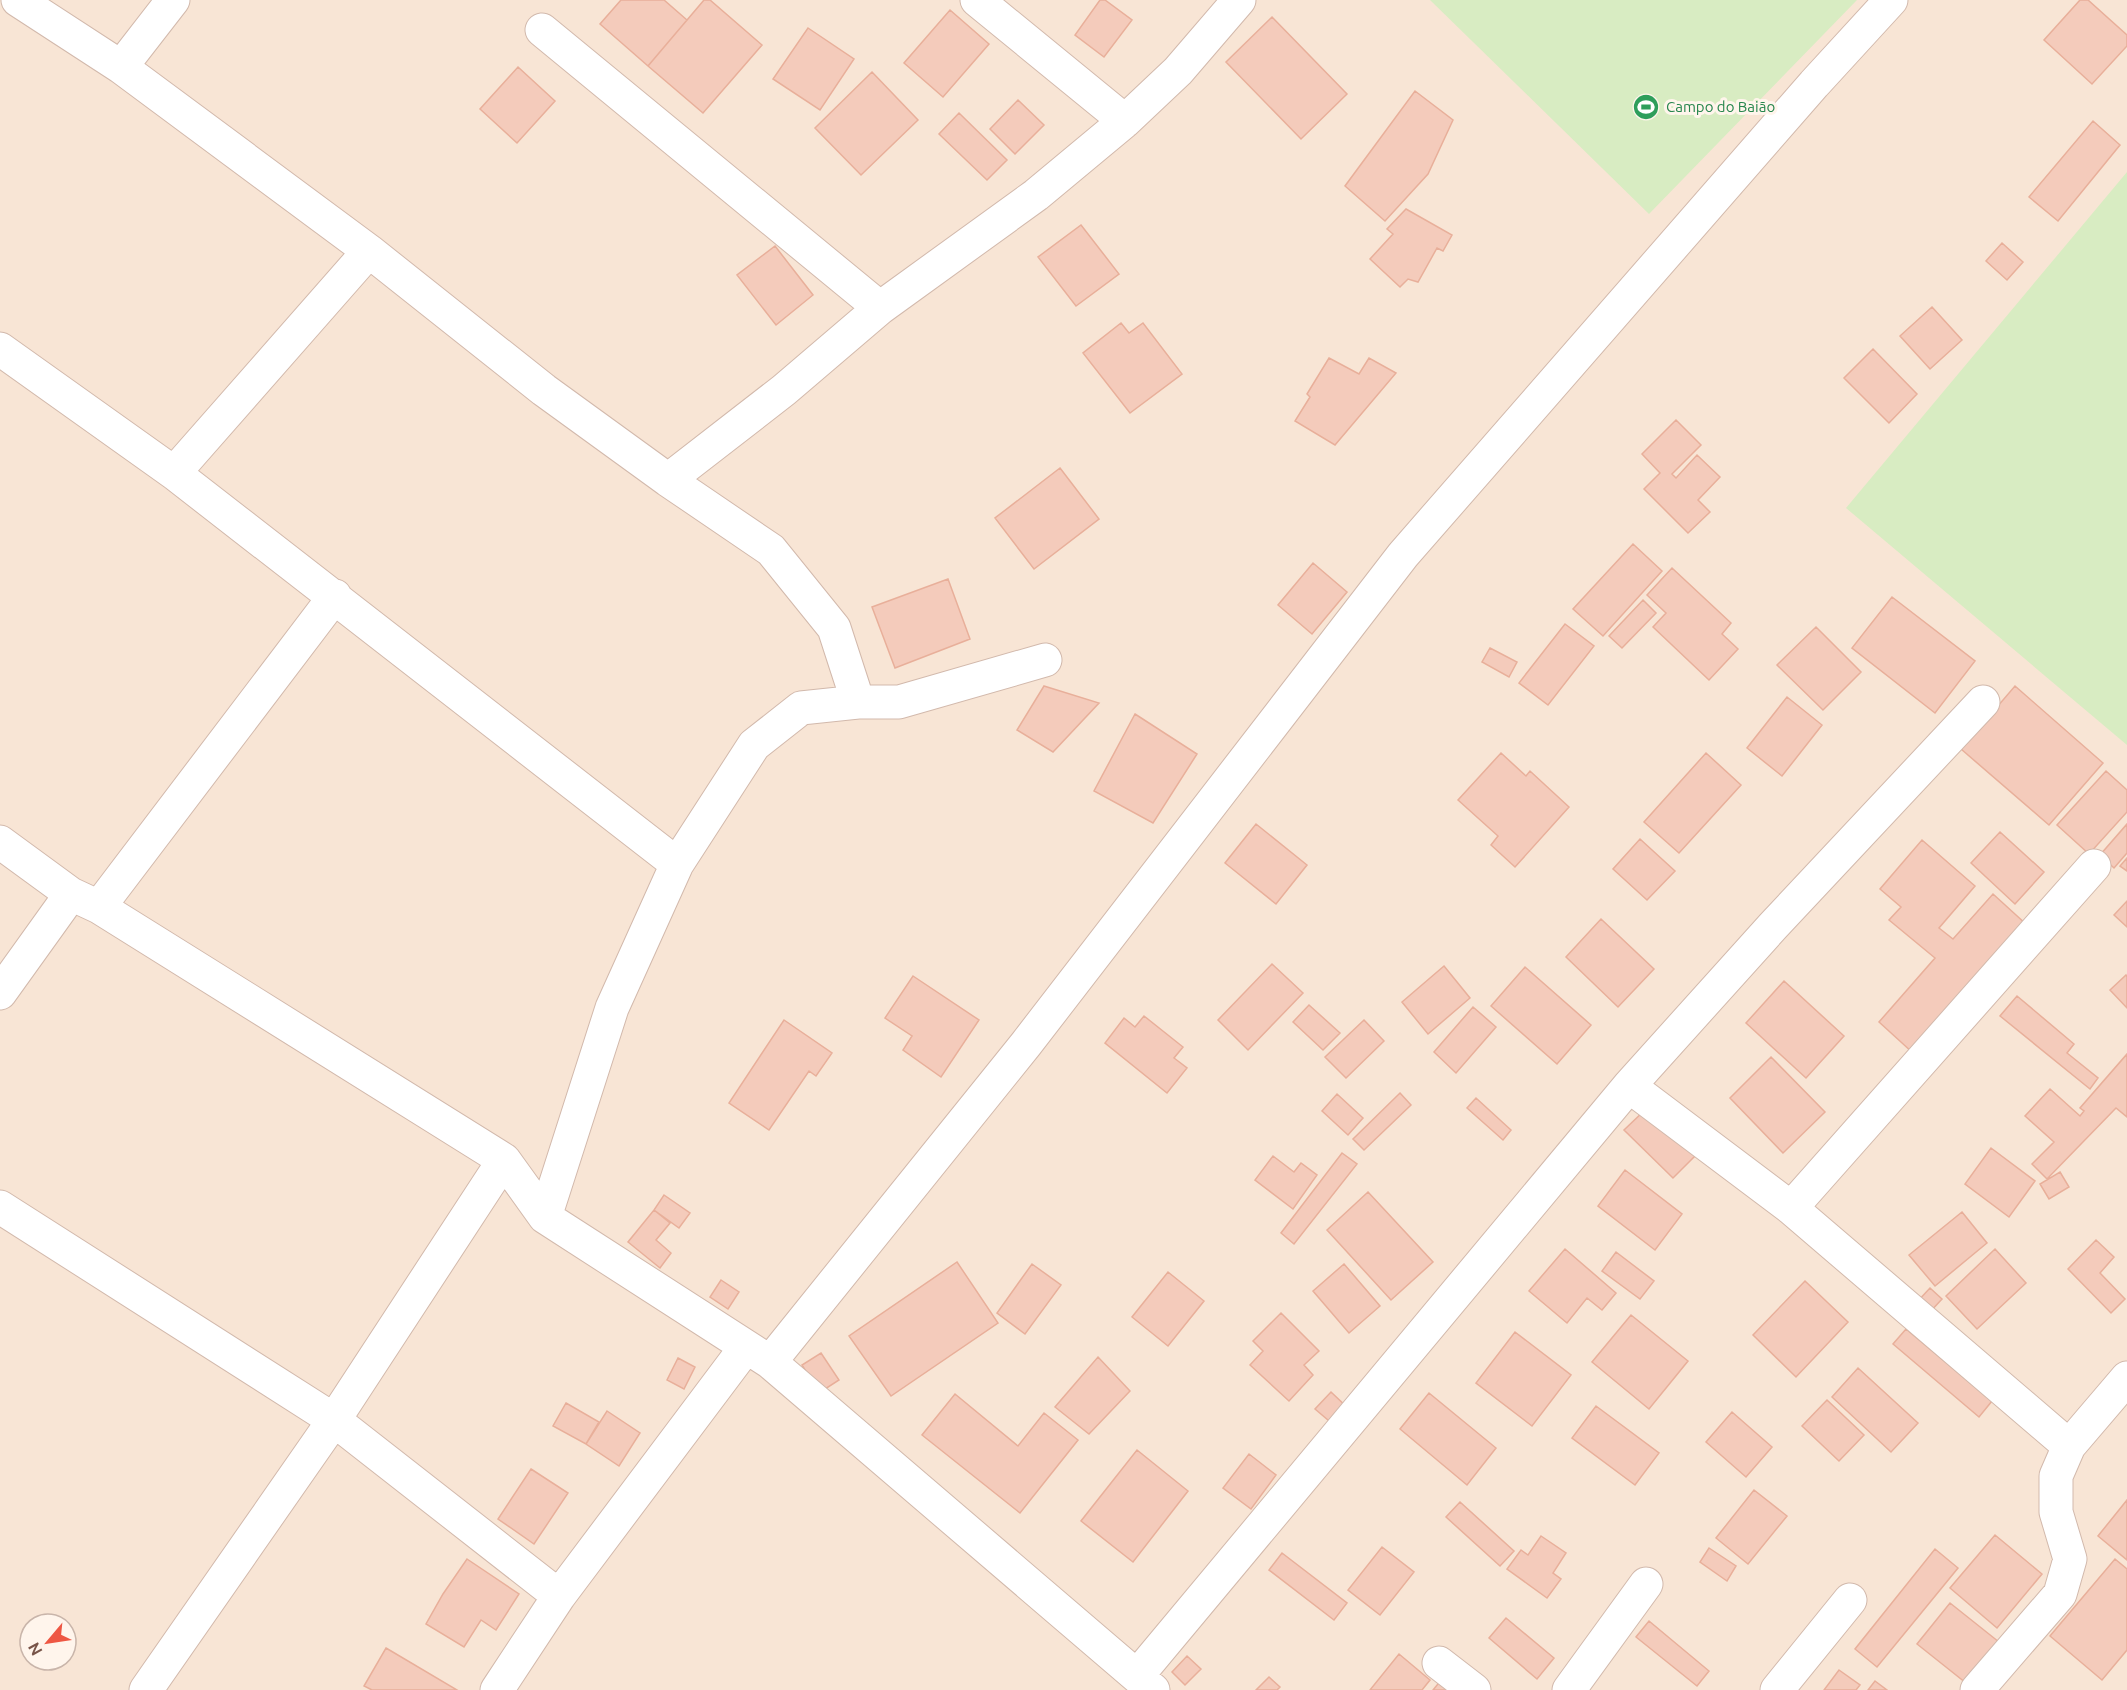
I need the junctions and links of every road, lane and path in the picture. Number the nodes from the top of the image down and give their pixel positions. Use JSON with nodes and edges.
{"nodes":[{"id":1,"x":18,"y":0,"type":"edge"},
{"id":2,"x":173,"y":0,"type":"edge"},
{"id":3,"x":977,"y":0,"type":"edge"},
{"id":4,"x":1239,"y":0,"type":"edge"},
{"id":5,"x":1891,"y":0,"type":"edge"},
{"id":6,"x":542,"y":30,"type":"dead end"},
{"id":7,"x":121,"y":67,"type":"junction"},
{"id":8,"x":1125,"y":121,"type":"junction"},
{"id":9,"x":369,"y":251,"type":"junction"},
{"id":10,"x":880,"y":308,"type":"junction"},
{"id":11,"x":0,"y":349,"type":"edge"},
{"id":12,"x":174,"y":473,"type":"junction"},
{"id":13,"x":668,"y":480,"type":"junction"},
{"id":14,"x":335,"y":596,"type":"junction"},
{"id":15,"x":1045,"y":660,"type":"dead end"},
{"id":16,"x":858,"y":702,"type":"junction"},
{"id":17,"x":1983,"y":702,"type":"dead end"},
{"id":18,"x":0,"y":842,"type":"edge"},
{"id":19,"x":676,"y":864,"type":"junction"},
{"id":20,"x":2094,"y":866,"type":"dead end"},
{"id":21,"x":85,"y":900,"type":"junction"},
{"id":22,"x":0,"y":993,"type":"edge"},
{"id":23,"x":1629,"y":1086,"type":"junction"},
{"id":24,"x":504,"y":1160,"type":"junction"},
{"id":25,"x":0,"y":1207,"type":"edge"},
{"id":26,"x":1791,"y":1208,"type":"junction"},
{"id":27,"x":545,"y":1217,"type":"junction"},
{"id":28,"x":758,"y":1354,"type":"junction"},
{"id":29,"x":2127,"y":1378,"type":"edge"},
{"id":30,"x":334,"y":1420,"type":"junction"},
{"id":31,"x":2069,"y":1446,"type":"junction"},
{"id":32,"x":1646,"y":1584,"type":"dead end"},
{"id":33,"x":559,"y":1596,"type":"junction"},
{"id":34,"x":1850,"y":1600,"type":"dead end"},
{"id":35,"x":1439,"y":1663,"type":"dead end"},
{"id":36,"x":1145,"y":1683,"type":"edge"},
{"id":37,"x":146,"y":1690,"type":"edge"},
{"id":38,"x":497,"y":1690,"type":"edge"},
{"id":39,"x":1474,"y":1690,"type":"edge"},
{"id":40,"x":1569,"y":1690,"type":"edge"},
{"id":41,"x":1777,"y":1690,"type":"edge"},
{"id":42,"x":1977,"y":1690,"type":"edge"}],
"edges":[{"from":1,"to":7,"type":"street"},
{"from":2,"to":7,"type":"street"},
{"from":3,"to":8,"type":"street"},
{"from":4,"to":8,"type":"street"},
{"from":5,"to":28,"type":"street"},
{"from":6,"to":10,"type":"street"},
{"from":7,"to":9,"type":"street"},
{"from":8,"to":10,"type":"street"},
{"from":9,"to":12,"type":"street"},
{"from":9,"to":13,"type":"street"},
{"from":10,"to":13,"type":"street"},
{"from":11,"to":12,"type":"street"},
{"from":12,"to":14,"type":"street"},
{"from":13,"to":16,"type":"street"},
{"from":14,"to":19,"type":"street"},
{"from":14,"to":21,"type":"street"},
{"from":15,"to":16,"type":"street"},
{"from":16,"to":19,"type":"street"},
{"from":17,"to":23,"type":"street"},
{"from":18,"to":21,"type":"street"},
{"from":19,"to":27,"type":"street"},
{"from":20,"to":26,"type":"street"},
{"from":21,"to":22,"type":"street"},
{"from":21,"to":24,"type":"street"},
{"from":23,"to":26,"type":"street"},
{"from":23,"to":36,"type":"street"},
{"from":24,"to":27,"type":"street"},
{"from":24,"to":30,"type":"street"},
{"from":25,"to":30,"type":"street"},
{"from":26,"to":31,"type":"street"},
{"from":27,"to":28,"type":"street"},
{"from":28,"to":33,"type":"street"},
{"from":28,"to":36,"type":"street"},
{"from":29,"to":31,"type":"street"},
{"from":30,"to":33,"type":"street"},
{"from":30,"to":37,"type":"street"},
{"from":31,"to":42,"type":"street"},
{"from":32,"to":40,"type":"street"},
{"from":33,"to":38,"type":"street"},
{"from":34,"to":41,"type":"street"},
{"from":35,"to":39,"type":"street"}]}
